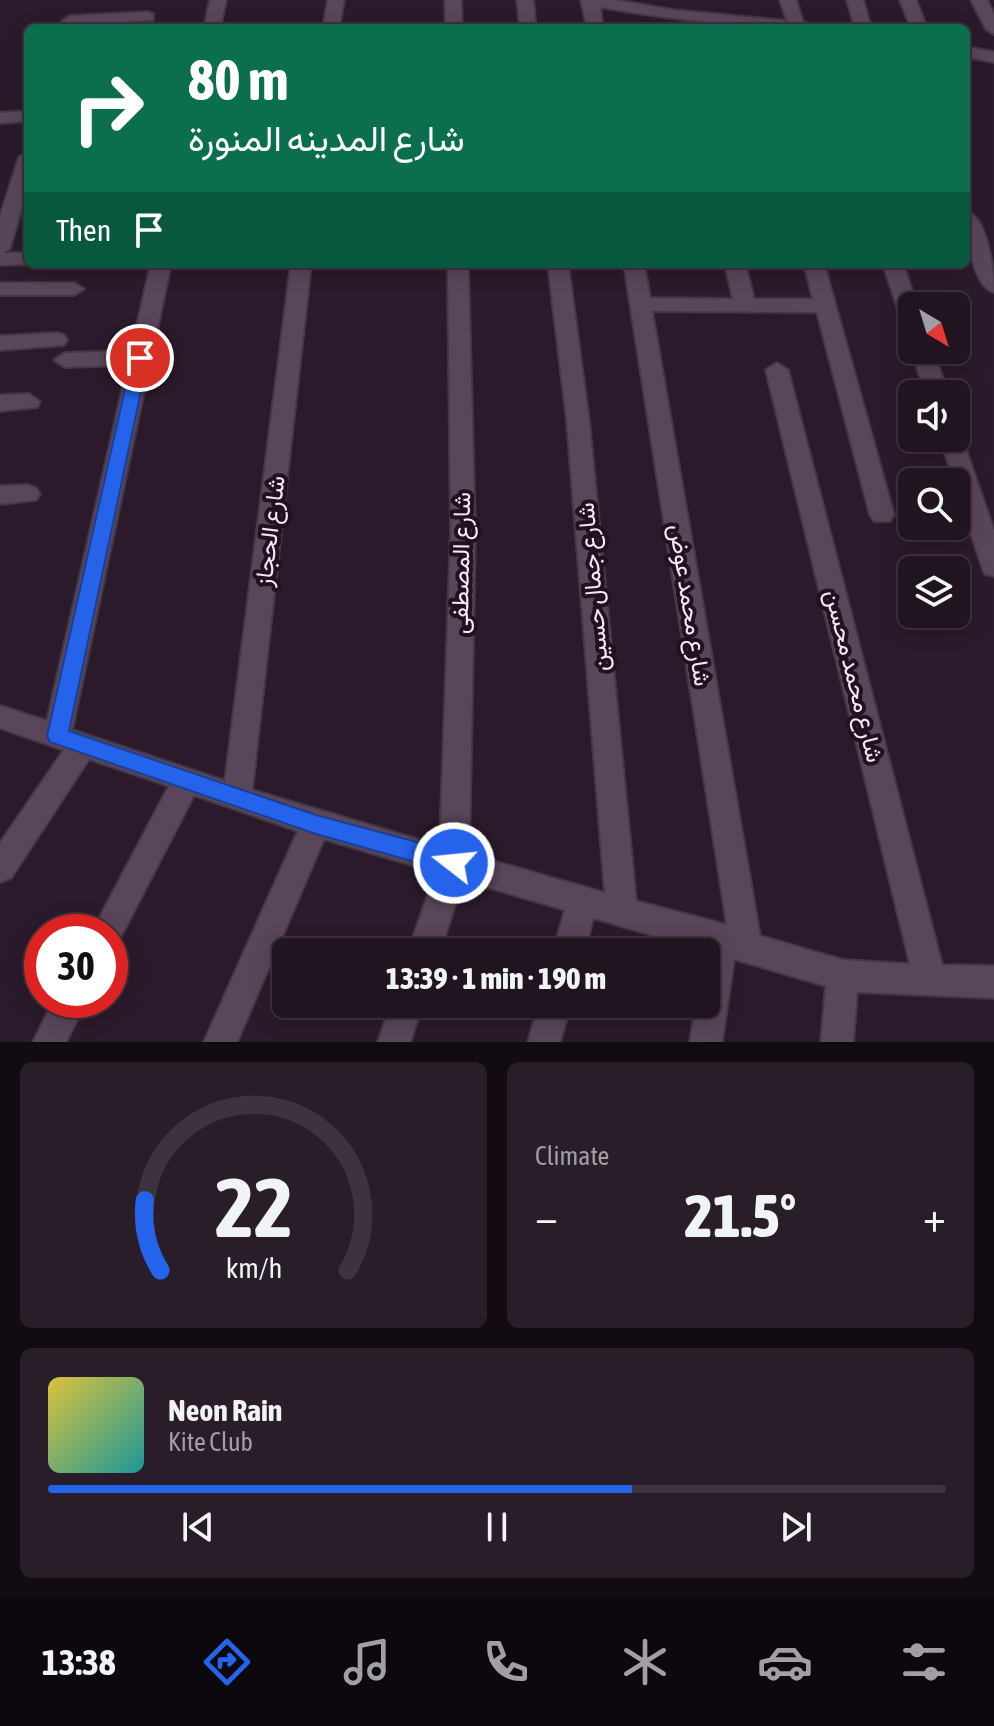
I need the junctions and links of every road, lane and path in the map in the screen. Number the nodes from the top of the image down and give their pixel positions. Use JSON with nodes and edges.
{"nodes":[{"id":1,"x":76,"y":0,"type":"edge"},
{"id":2,"x":152,"y":0,"type":"edge"},
{"id":3,"x":218,"y":0,"type":"edge"},
{"id":4,"x":336,"y":0,"type":"edge"},
{"id":5,"x":453,"y":0,"type":"edge"},
{"id":6,"x":525,"y":0,"type":"edge"},
{"id":7,"x":590,"y":0,"type":"edge"},
{"id":8,"x":722,"y":0,"type":"edge"},
{"id":9,"x":788,"y":0,"type":"edge"},
{"id":10,"x":855,"y":0,"type":"edge"},
{"id":11,"x":908,"y":0,"type":"edge"},
{"id":12,"x":979,"y":0,"type":"edge"},
{"id":13,"x":627,"y":3,"type":"edge"},
{"id":14,"x":675,"y":21,"type":"edge"},
{"id":15,"x":146,"y":23,"type":"edge"},
{"id":16,"x":737,"y":23,"type":"edge"},
{"id":17,"x":69,"y":24,"type":"edge"},
{"id":18,"x":213,"y":24,"type":"edge"},
{"id":19,"x":332,"y":24,"type":"edge"},
{"id":20,"x":454,"y":24,"type":"edge"},
{"id":21,"x":528,"y":24,"type":"edge"},
{"id":22,"x":594,"y":24,"type":"edge"},
{"id":23,"x":802,"y":24,"type":"edge"},
{"id":24,"x":862,"y":24,"type":"edge"},
{"id":25,"x":917,"y":24,"type":"edge"},
{"id":26,"x":994,"y":29,"type":"edge"},
{"id":27,"x":970,"y":53,"type":"edge"},
{"id":28,"x":994,"y":57,"type":"edge"},
{"id":29,"x":24,"y":116,"type":"edge"},
{"id":30,"x":0,"y":118,"type":"edge"},
{"id":31,"x":24,"y":182,"type":"edge"},
{"id":32,"x":20,"y":209,"type":"edge"},
{"id":33,"x":970,"y":227,"type":"edge"},
{"id":34,"x":0,"y":248,"type":"edge"},
{"id":35,"x":0,"y":259,"type":"edge"},
{"id":36,"x":24,"y":259,"type":"edge"},
{"id":37,"x":160,"y":268,"type":"edge"},
{"id":38,"x":301,"y":268,"type":"edge"},
{"id":39,"x":458,"y":268,"type":"edge"},
{"id":40,"x":559,"y":268,"type":"edge"},
{"id":41,"x":635,"y":268,"type":"edge"},
{"id":42,"x":736,"y":268,"type":"edge"},
{"id":43,"x":815,"y":268,"type":"edge"},
{"id":44,"x":894,"y":268,"type":"edge"},
{"id":45,"x":994,"y":286,"type":"edge"},
{"id":46,"x":0,"y":289,"type":"edge"},
{"id":47,"x":74,"y":289,"type":"dead end"},
{"id":48,"x":902,"y":292,"type":"edge"},
{"id":49,"x":640,"y":304,"type":"junction"},
{"id":50,"x":745,"y":305,"type":"junction"},
{"id":51,"x":827,"y":306,"type":"junction"},
{"id":52,"x":0,"y":343,"type":"edge"},
{"id":53,"x":140,"y":358,"type":"junction"},
{"id":54,"x":777,"y":370,"type":"dead end"},
{"id":55,"x":29,"y":402,"type":"dead end"},
{"id":56,"x":0,"y":403,"type":"edge"},
{"id":57,"x":957,"y":452,"type":"edge"},
{"id":58,"x":28,"y":494,"type":"dead end"},
{"id":59,"x":0,"y":495,"type":"edge"},
{"id":60,"x":882,"y":515,"type":"dead end"},
{"id":61,"x":988,"y":532,"type":"edge"},
{"id":62,"x":994,"y":567,"type":"edge"},
{"id":63,"x":0,"y":717,"type":"edge"},
{"id":64,"x":70,"y":740,"type":"junction"},
{"id":65,"x":187,"y":780,"type":"junction"},
{"id":66,"x":237,"y":797,"type":"junction"},
{"id":67,"x":316,"y":824,"type":"junction"},
{"id":68,"x":454,"y":863,"type":"junction"},
{"id":69,"x":0,"y":868,"type":"edge"},
{"id":70,"x":583,"y":899,"type":"junction"},
{"id":71,"x":622,"y":910,"type":"junction"},
{"id":72,"x":116,"y":914,"type":"edge"},
{"id":73,"x":429,"y":938,"type":"edge"},
{"id":74,"x":573,"y":938,"type":"edge"},
{"id":75,"x":734,"y":942,"type":"junction"},
{"id":76,"x":843,"y":975,"type":"junction"},
{"id":77,"x":930,"y":981,"type":"junction"},
{"id":78,"x":994,"y":982,"type":"edge"},
{"id":79,"x":62,"y":1018,"type":"edge"},
{"id":80,"x":402,"y":1018,"type":"edge"},
{"id":81,"x":551,"y":1018,"type":"edge"},
{"id":82,"x":49,"y":1042,"type":"edge"},
{"id":83,"x":220,"y":1042,"type":"edge"},
{"id":84,"x":394,"y":1042,"type":"edge"},
{"id":85,"x":544,"y":1042,"type":"edge"},
{"id":86,"x":706,"y":1042,"type":"edge"},
{"id":87,"x":837,"y":1042,"type":"edge"}],
"edges":[{"from":1,"to":17,"type":"street"},
{"from":2,"to":15,"type":"street"},
{"from":3,"to":18,"type":"street"},
{"from":4,"to":19,"type":"street"},
{"from":5,"to":20,"type":"street"},
{"from":6,"to":21,"type":"street"},
{"from":7,"to":13,"type":"street"},
{"from":7,"to":22,"type":"street"},
{"from":8,"to":16,"type":"street"},
{"from":9,"to":23,"type":"street"},
{"from":10,"to":24,"type":"street"},
{"from":11,"to":25,"type":"street"},
{"from":12,"to":26,"type":"street"},
{"from":13,"to":14,"type":"street"},
{"from":14,"to":16,"type":"street"},
{"from":15,"to":17,"type":"street"},
{"from":27,"to":28,"type":"street"},
{"from":29,"to":30,"type":"street"},
{"from":31,"to":32,"type":"street"},
{"from":32,"to":34,"type":"street"},
{"from":33,"to":45,"type":"street"},
{"from":35,"to":36,"type":"street"},
{"from":37,"to":53,"type":"street"},
{"from":38,"to":66,"type":"street","name":"شارع الحجاز"},
{"from":39,"to":68,"type":"street","name":"شارع المصطفى"},
{"from":40,"to":71,"type":"street","name":"شارع جمال حسين"},
{"from":41,"to":49,"type":"street","name":"شارع محمد عوض"},
{"from":42,"to":50,"type":"street"},
{"from":43,"to":51,"type":"street"},
{"from":44,"to":48,"type":"street"},
{"from":46,"to":47,"type":"street"},
{"from":49,"to":50,"type":"street"},
{"from":49,"to":75,"type":"street","name":"شارع محمد عوض"},
{"from":50,"to":51,"type":"street"},
{"from":51,"to":60,"type":"street"},
{"from":52,"to":53,"type":"street"},
{"from":53,"to":64,"type":"street"},
{"from":54,"to":77,"type":"street","name":"شارع محمد محسن"},
{"from":55,"to":56,"type":"street"},
{"from":57,"to":61,"type":"street"},
{"from":58,"to":59,"type":"street"},
{"from":61,"to":62,"type":"street"},
{"from":63,"to":64,"type":"street"},
{"from":64,"to":65,"type":"street"},
{"from":64,"to":69,"type":"street"},
{"from":65,"to":66,"type":"street"},
{"from":65,"to":72,"type":"street"},
{"from":66,"to":67,"type":"street"},
{"from":67,"to":68,"type":"street"},
{"from":67,"to":83,"type":"street"},
{"from":68,"to":70,"type":"street"},
{"from":68,"to":73,"type":"street","name":"شارع المصطفى"},
{"from":70,"to":71,"type":"street"},
{"from":70,"to":74,"type":"street"},
{"from":71,"to":75,"type":"street"},
{"from":75,"to":76,"type":"street"},
{"from":75,"to":86,"type":"street","name":"شارع محمد عوض"},
{"from":76,"to":77,"type":"street"},
{"from":76,"to":87,"type":"street"},
{"from":77,"to":78,"type":"street"},
{"from":79,"to":82,"type":"street"},
{"from":80,"to":84,"type":"street"},
{"from":81,"to":85,"type":"street"}]}
